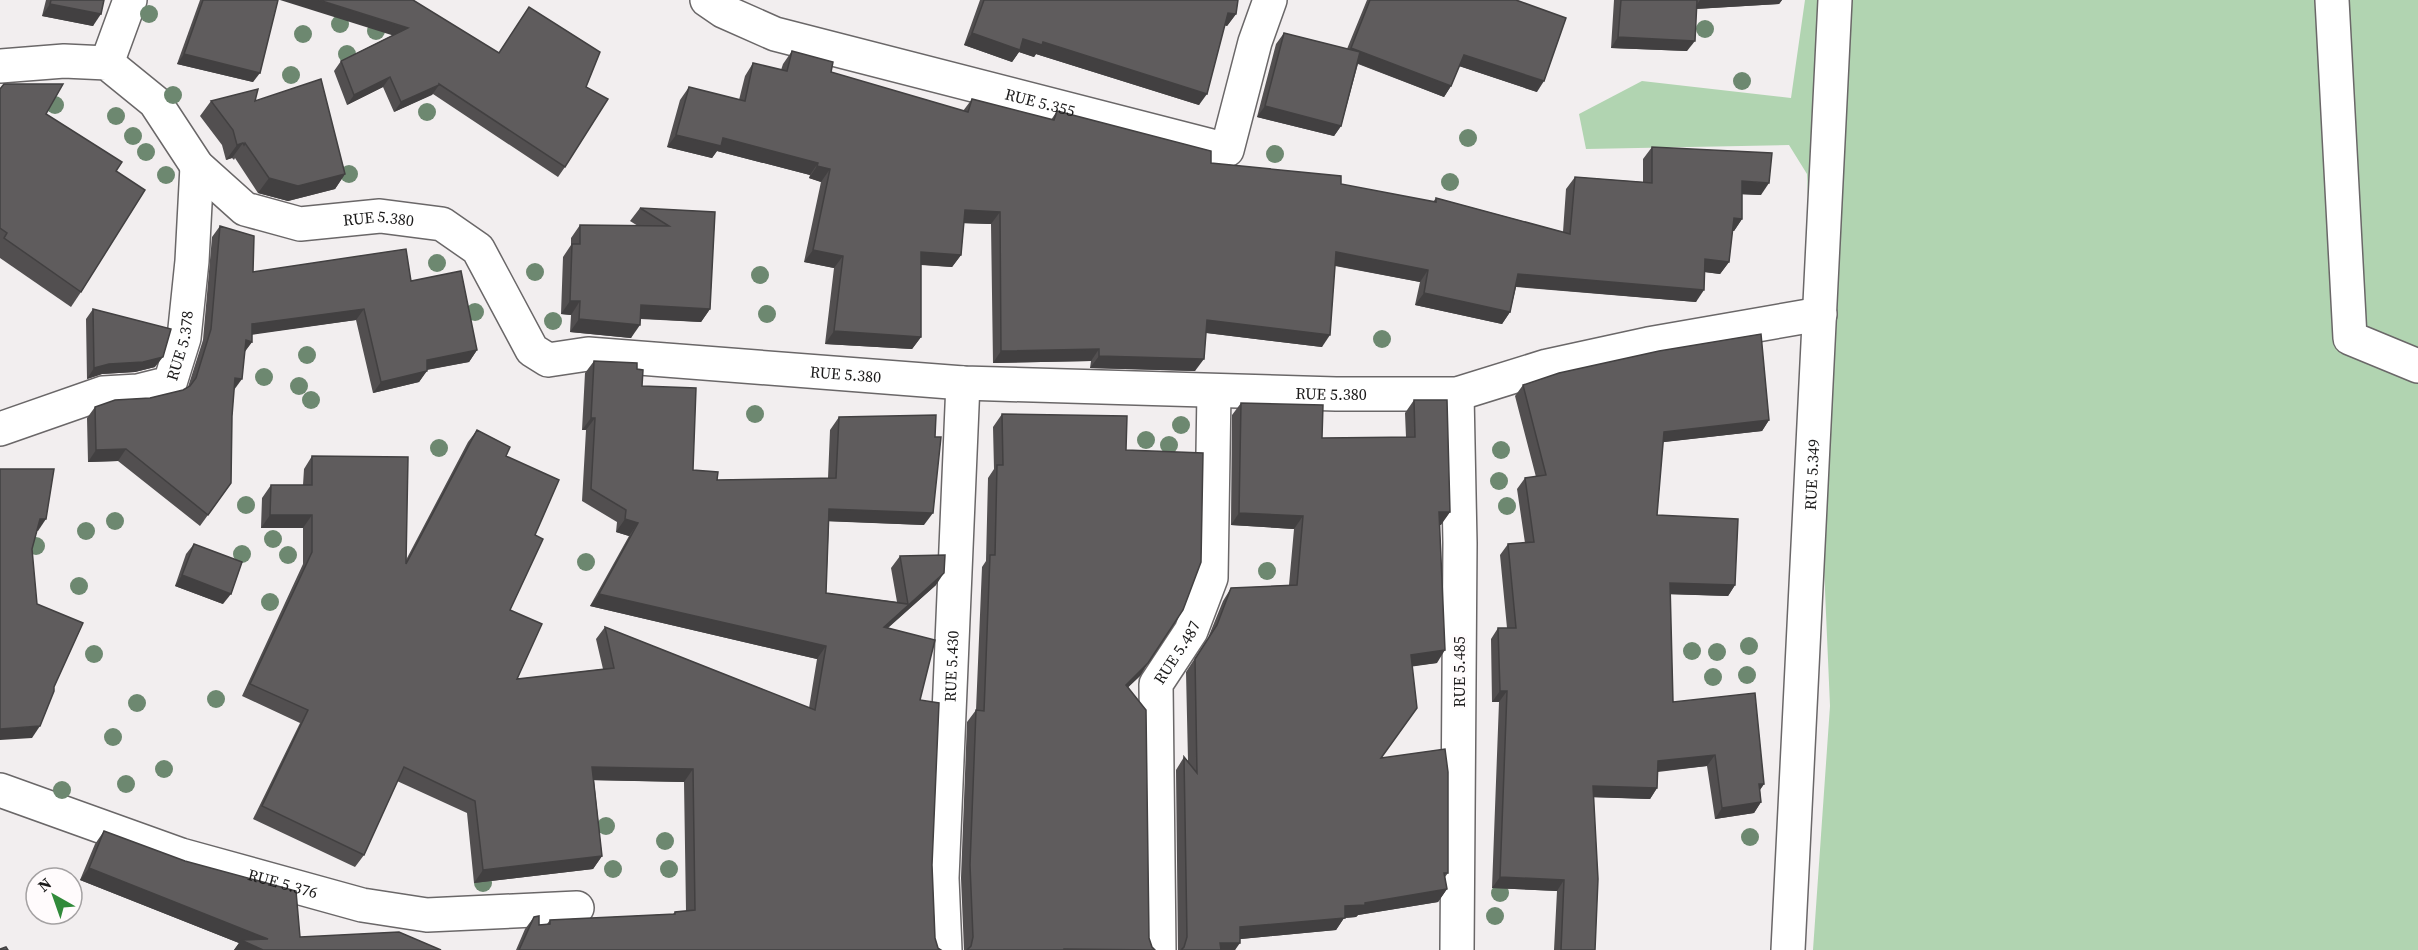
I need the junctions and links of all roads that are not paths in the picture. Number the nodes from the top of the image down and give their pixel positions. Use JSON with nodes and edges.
{"nodes":[{"id":1,"x":130,"y":0,"type":"edge"},
{"id":2,"x":708,"y":0,"type":"edge"},
{"id":3,"x":1270,"y":0,"type":"edge"},
{"id":4,"x":1835,"y":0,"type":"edge"},
{"id":5,"x":2332,"y":0,"type":"edge"},
{"id":6,"x":107,"y":63,"type":"junction"},
{"id":7,"x":0,"y":66,"type":"edge"},
{"id":8,"x":197,"y":166,"type":"junction"},
{"id":9,"x":1820,"y":314,"type":"junction"},
{"id":10,"x":2418,"y":366,"type":"edge"},
{"id":11,"x":963,"y":382,"type":"junction"},
{"id":12,"x":1214,"y":391,"type":"junction"},
{"id":13,"x":1457,"y":394,"type":"junction"},
{"id":14,"x":0,"y":429,"type":"edge"},
{"id":15,"x":0,"y":790,"type":"edge"},
{"id":16,"x":577,"y":908,"type":"dead end"},
{"id":17,"x":945,"y":950,"type":"edge"},
{"id":18,"x":1159,"y":950,"type":"edge"},
{"id":19,"x":1457,"y":950,"type":"edge"},
{"id":20,"x":1788,"y":950,"type":"edge"}],
"edges":[{"from":1,"to":6,"type":"street"},
{"from":2,"to":3,"type":"street","name":"RUE 5.355"},
{"from":4,"to":9,"type":"street","name":"RUE 5.349"},
{"from":5,"to":10,"type":"street"},
{"from":6,"to":7,"type":"street"},
{"from":6,"to":8,"type":"street","name":"RUE 5.380"},
{"from":8,"to":11,"type":"street","name":"RUE 5.380"},
{"from":8,"to":14,"type":"street","name":"RUE 5.378"},
{"from":9,"to":13,"type":"street","name":"RUE 5.380"},
{"from":9,"to":20,"type":"street","name":"RUE 5.349"},
{"from":11,"to":12,"type":"street","name":"RUE 5.380"},
{"from":11,"to":17,"type":"street","name":"RUE 5.430"},
{"from":12,"to":13,"type":"street","name":"RUE 5.380"},
{"from":12,"to":18,"type":"street","name":"RUE 5.487"},
{"from":13,"to":19,"type":"street","name":"RUE 5.485"},
{"from":15,"to":16,"type":"street","name":"RUE 5.376"}]}
